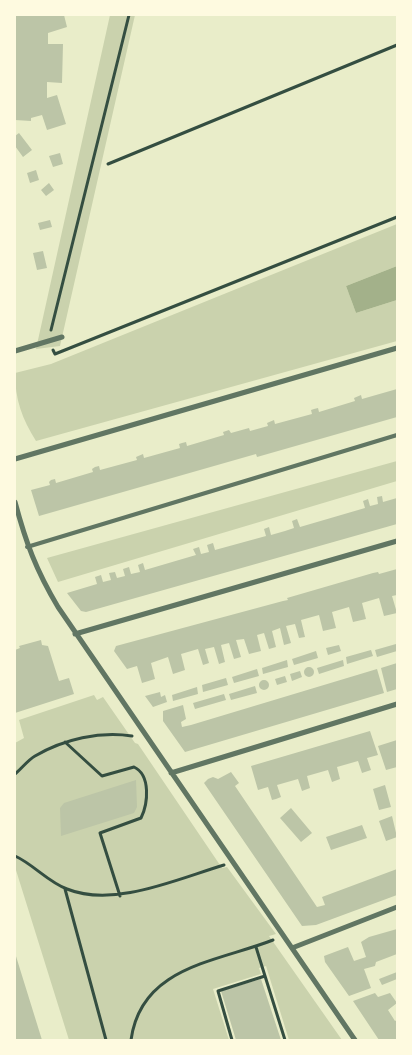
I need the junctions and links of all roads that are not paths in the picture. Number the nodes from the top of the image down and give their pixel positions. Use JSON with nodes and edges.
{"nodes":[{"id":1,"x":62,"y":337,"type":"dead end"},
{"id":2,"x":397,"y":348,"type":"edge"},
{"id":3,"x":15,"y":351,"type":"edge"},
{"id":4,"x":397,"y":435,"type":"edge"},
{"id":5,"x":15,"y":459,"type":"edge"},
{"id":6,"x":15,"y":502,"type":"edge"},
{"id":7,"x":397,"y":541,"type":"edge"},
{"id":8,"x":27,"y":547,"type":"junction"},
{"id":9,"x":75,"y":634,"type":"junction"},
{"id":10,"x":397,"y":704,"type":"edge"},
{"id":11,"x":171,"y":773,"type":"junction"},
{"id":12,"x":397,"y":907,"type":"edge"},
{"id":13,"x":292,"y":948,"type":"junction"},
{"id":14,"x":355,"y":1040,"type":"edge"}],
"edges":[{"from":1,"to":3,"type":"street"},
{"from":2,"to":5,"type":"street"},
{"from":4,"to":8,"type":"lane"},
{"from":6,"to":8,"type":"street"},
{"from":7,"to":9,"type":"street"},
{"from":8,"to":9,"type":"street"},
{"from":9,"to":11,"type":"street"},
{"from":10,"to":11,"type":"street"},
{"from":11,"to":13,"type":"street"},
{"from":12,"to":13,"type":"street"},
{"from":13,"to":14,"type":"street"}]}
